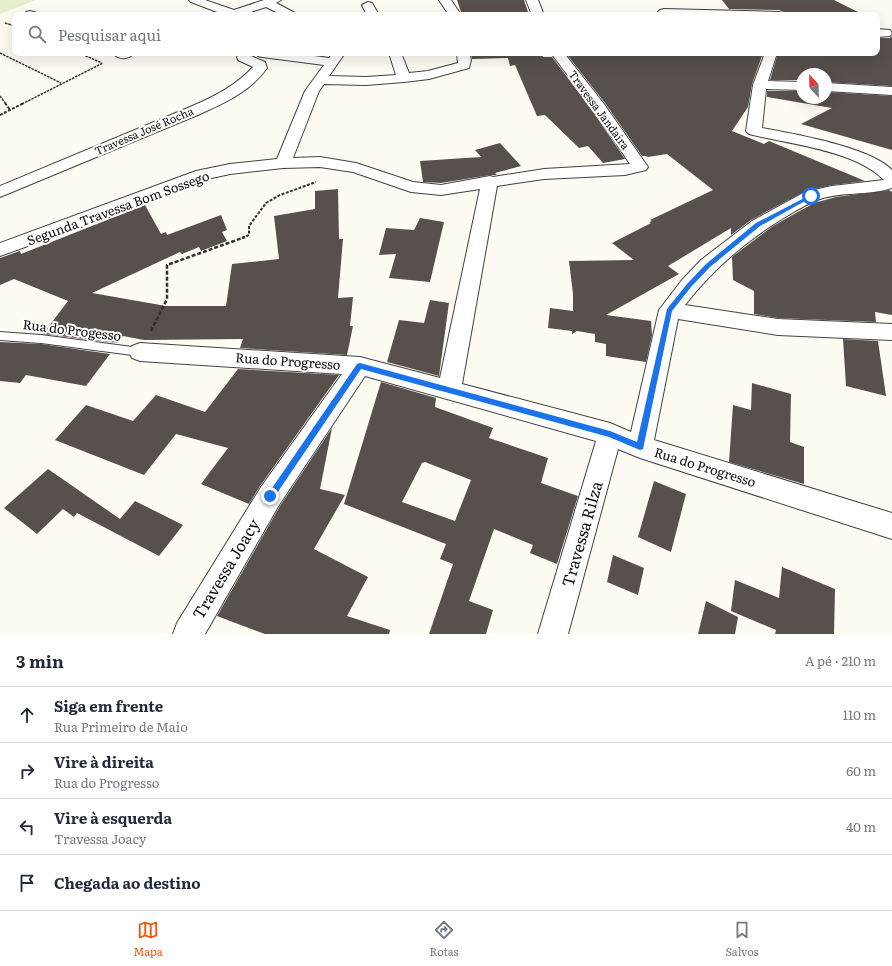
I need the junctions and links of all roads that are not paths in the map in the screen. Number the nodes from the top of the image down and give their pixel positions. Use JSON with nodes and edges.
{"nodes":[{"id":1,"x":195,"y":0,"type":"edge"},
{"id":2,"x":445,"y":0,"type":"edge"},
{"id":3,"x":532,"y":0,"type":"edge"},
{"id":4,"x":271,"y":1,"type":"edge"},
{"id":5,"x":761,"y":2,"type":"dead end"},
{"id":6,"x":662,"y":10,"type":"edge"},
{"id":7,"x":227,"y":12,"type":"edge"},
{"id":8,"x":238,"y":12,"type":"edge"},
{"id":9,"x":287,"y":12,"type":"edge"},
{"id":10,"x":453,"y":12,"type":"edge"},
{"id":11,"x":537,"y":12,"type":"edge"},
{"id":12,"x":709,"y":12,"type":"edge"},
{"id":13,"x":775,"y":12,"type":"edge"},
{"id":14,"x":244,"y":56,"type":"edge"},
{"id":15,"x":306,"y":56,"type":"edge"},
{"id":16,"x":396,"y":56,"type":"edge"},
{"id":17,"x":464,"y":56,"type":"edge"},
{"id":18,"x":559,"y":56,"type":"edge"},
{"id":19,"x":770,"y":56,"type":"edge"},
{"id":20,"x":336,"y":58,"type":"edge"},
{"id":21,"x":404,"y":78,"type":"junction"},
{"id":22,"x":320,"y":80,"type":"junction"},
{"id":23,"x":760,"y":85,"type":"junction"},
{"id":24,"x":796,"y":86,"type":"edge"},
{"id":25,"x":832,"y":87,"type":"edge"},
{"id":26,"x":892,"y":91,"type":"edge"},
{"id":27,"x":284,"y":163,"type":"junction"},
{"id":28,"x":640,"y":167,"type":"joint"},
{"id":29,"x":892,"y":179,"type":"edge"},
{"id":30,"x":490,"y":181,"type":"junction"},
{"id":31,"x":892,"y":183,"type":"edge"},
{"id":32,"x":0,"y":192,"type":"edge"},
{"id":33,"x":0,"y":250,"type":"edge"},
{"id":34,"x":669,"y":310,"type":"junction"},
{"id":35,"x":892,"y":332,"type":"edge"},
{"id":36,"x":0,"y":336,"type":"edge"},
{"id":37,"x":140,"y":352,"type":"joint"},
{"id":38,"x":360,"y":366,"type":"junction"},
{"id":39,"x":449,"y":390,"type":"junction"},
{"id":40,"x":610,"y":434,"type":"junction"},
{"id":41,"x":640,"y":447,"type":"junction"},
{"id":42,"x":892,"y":526,"type":"edge"},
{"id":43,"x":188,"y":634,"type":"edge"},
{"id":44,"x":553,"y":634,"type":"edge"}],
"edges":[{"from":1,"to":7,"type":"street"},
{"from":2,"to":10,"type":"street"},
{"from":3,"to":11,"type":"street"},
{"from":4,"to":8,"type":"street"},
{"from":4,"to":9,"type":"street"},
{"from":5,"to":13,"type":"street"},
{"from":6,"to":12,"type":"street"},
{"from":14,"to":32,"type":"street","name":"Travessa José Rocha"},
{"from":15,"to":20,"type":"street"},
{"from":16,"to":21,"type":"street"},
{"from":17,"to":21,"type":"street"},
{"from":18,"to":28,"type":"street","name":"Travessa Jandaíra"},
{"from":19,"to":23,"type":"street"},
{"from":20,"to":22,"type":"street"},
{"from":21,"to":22,"type":"street"},
{"from":22,"to":27,"type":"street"},
{"from":23,"to":24,"type":"street"},
{"from":23,"to":29,"type":"street"},
{"from":25,"to":26,"type":"street"},
{"from":27,"to":30,"type":"street","name":"Segunda Travessa Bom Sossego"},
{"from":27,"to":33,"type":"street","name":"Segunda Travessa Bom Sossego"},
{"from":28,"to":30,"type":"street","name":"Segunda Travessa Bom Sossego"},
{"from":30,"to":39,"type":"street"},
{"from":31,"to":34,"type":"street"},
{"from":34,"to":35,"type":"street"},
{"from":34,"to":41,"type":"street"},
{"from":36,"to":37,"type":"lane","name":"Rua do Progesso"},
{"from":37,"to":38,"type":"street","name":"Rua do Progresso"},
{"from":38,"to":39,"type":"street","name":"Rua do Progresso"},
{"from":38,"to":43,"type":"street","name":"Travessa Joacy"},
{"from":39,"to":40,"type":"street","name":"Rua do Progresso"},
{"from":40,"to":41,"type":"street","name":"Rua do Progresso"},
{"from":40,"to":44,"type":"street","name":"Travessa Rilza"},
{"from":41,"to":42,"type":"street","name":"Rua do Progresso"}]}
